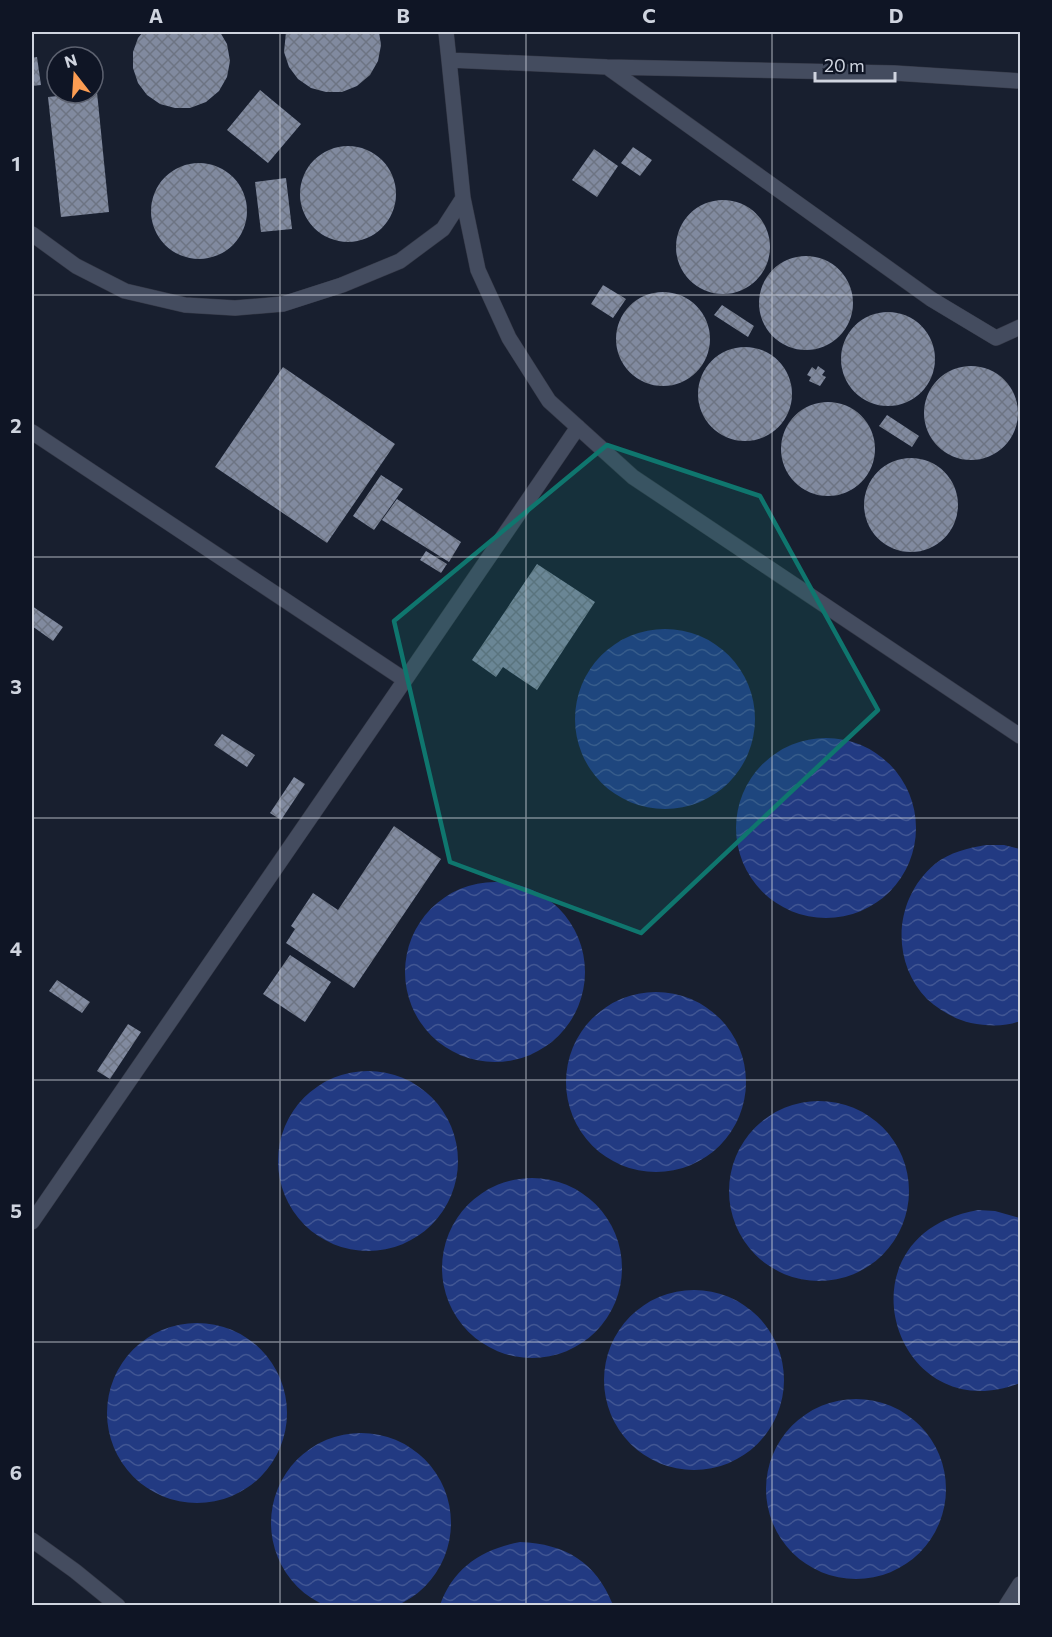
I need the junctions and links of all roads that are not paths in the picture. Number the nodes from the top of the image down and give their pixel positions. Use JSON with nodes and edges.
{"nodes":[{"id":1,"x":446,"y":32,"type":"edge"},
{"id":2,"x":449,"y":60,"type":"junction"},
{"id":3,"x":607,"y":67,"type":"junction"},
{"id":4,"x":1020,"y":81,"type":"edge"},
{"id":5,"x":463,"y":198,"type":"junction"},
{"id":6,"x":32,"y":234,"type":"edge"},
{"id":7,"x":1020,"y":327,"type":"edge"},
{"id":8,"x":579,"y":427,"type":"junction"},
{"id":9,"x":32,"y":432,"type":"edge"},
{"id":10,"x":405,"y":680,"type":"junction"},
{"id":11,"x":1020,"y":736,"type":"edge"},
{"id":12,"x":32,"y":1222,"type":"edge"},
{"id":13,"x":32,"y":1540,"type":"edge"},
{"id":14,"x":1020,"y":1584,"type":"edge"},
{"id":15,"x":118,"y":1605,"type":"edge"},
{"id":16,"x":1006,"y":1605,"type":"edge"}],
"edges":[{"from":1,"to":2,"type":"lane"},
{"from":2,"to":3,"type":"lane"},
{"from":2,"to":5,"type":"lane"},
{"from":3,"to":4,"type":"lane"},
{"from":3,"to":7,"type":"lane"},
{"from":5,"to":6,"type":"lane"},
{"from":5,"to":8,"type":"lane"},
{"from":8,"to":10,"type":"lane"},
{"from":8,"to":11,"type":"lane"},
{"from":9,"to":10,"type":"lane"},
{"from":10,"to":12,"type":"lane"},
{"from":13,"to":15,"type":"lane"},
{"from":14,"to":16,"type":"lane"}]}
